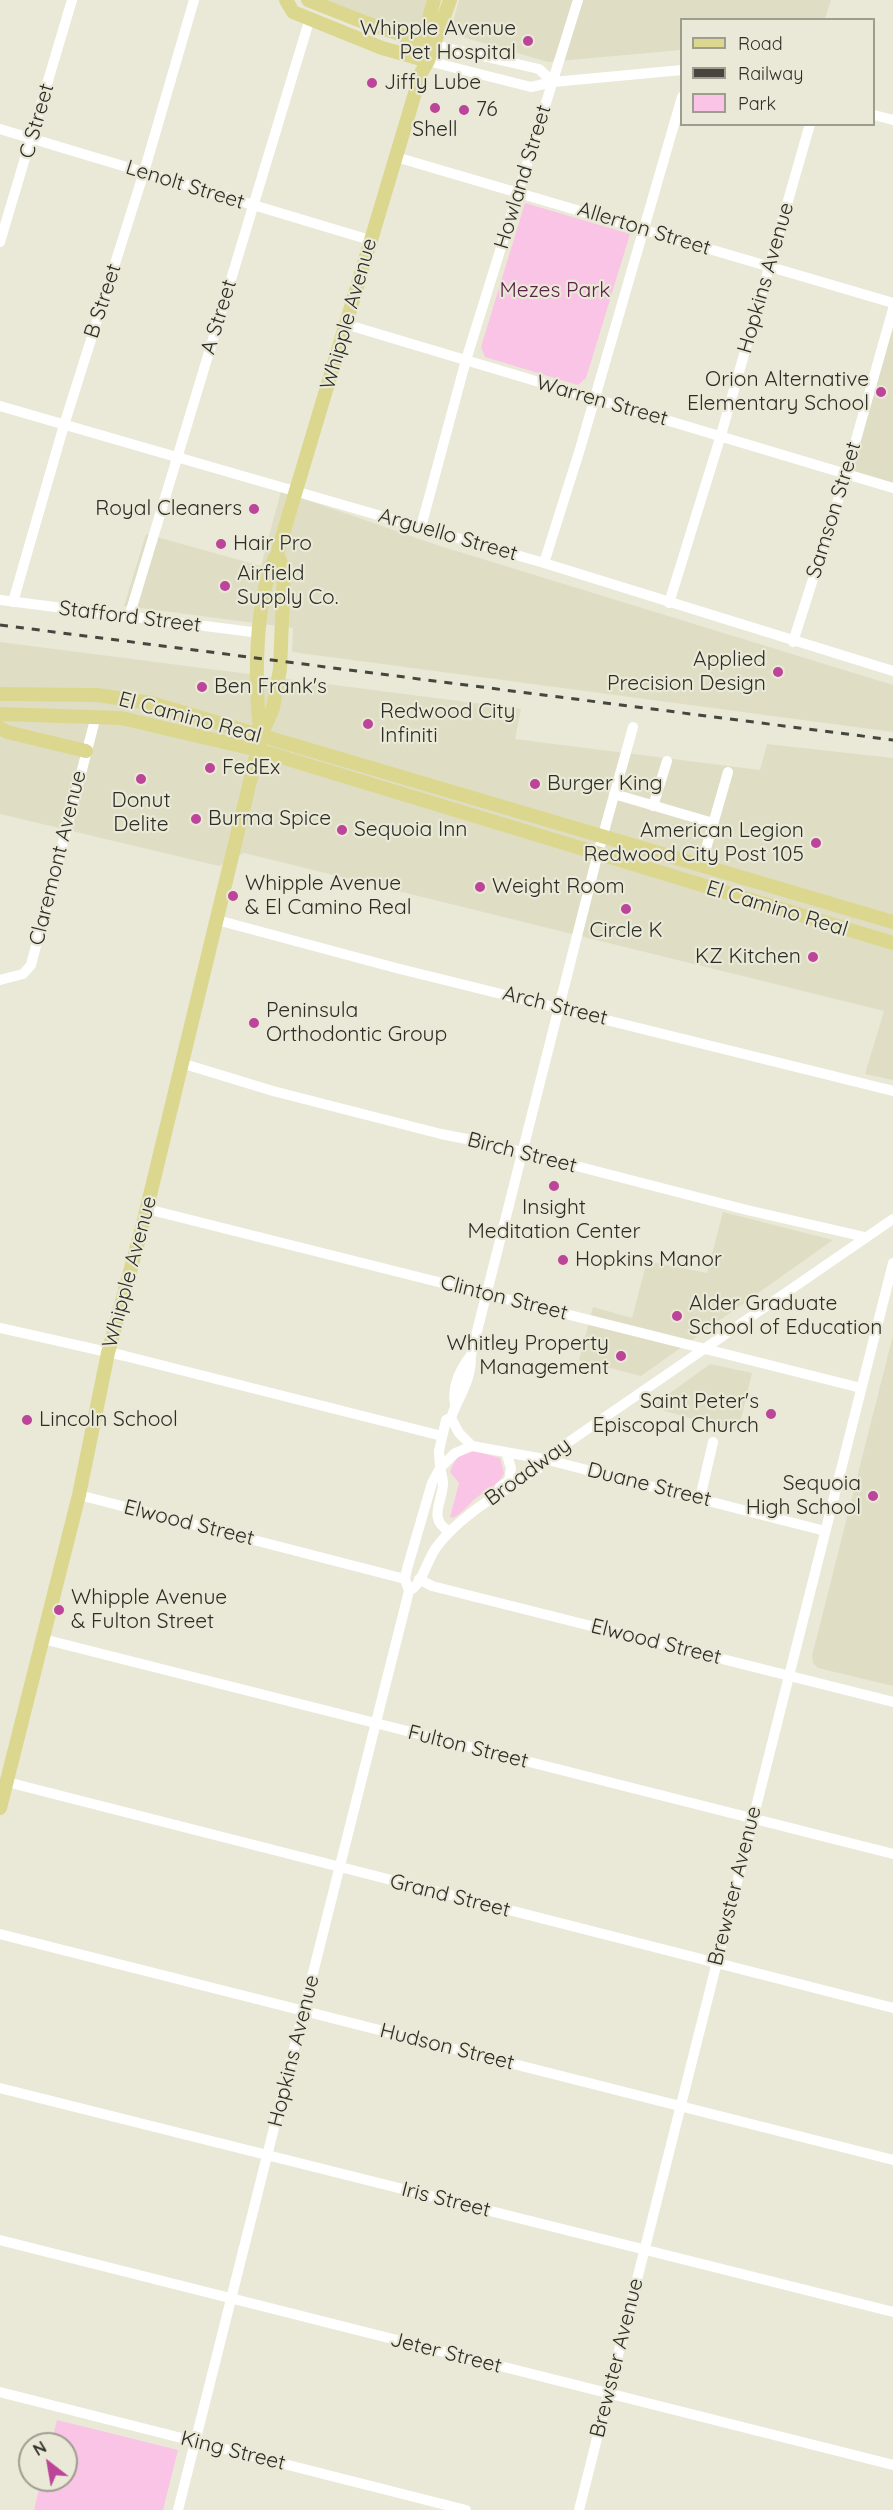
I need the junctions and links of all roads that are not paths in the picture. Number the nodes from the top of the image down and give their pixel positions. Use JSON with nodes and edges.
{"nodes":[{"id":1,"x":72,"y":0,"type":"edge"},
{"id":2,"x":194,"y":0,"type":"edge"},
{"id":3,"x":286,"y":0,"type":"edge"},
{"id":4,"x":308,"y":0,"type":"edge"},
{"id":5,"x":434,"y":0,"type":"edge"},
{"id":6,"x":450,"y":0,"type":"edge"},
{"id":7,"x":578,"y":0,"type":"edge"},
{"id":8,"x":310,"y":18,"type":"junction"},
{"id":9,"x":428,"y":43,"type":"junction"},
{"id":10,"x":422,"y":64,"type":"junction"},
{"id":11,"x":680,"y":70,"type":"edge"},
{"id":12,"x":553,"y":82,"type":"junction"},
{"id":13,"x":680,"y":100,"type":"edge"},
{"id":14,"x":875,"y":115,"type":"edge"},
{"id":15,"x":893,"y":120,"type":"edge"},
{"id":16,"x":809,"y":126,"type":"edge"},
{"id":17,"x":0,"y":129,"type":"edge"},
{"id":18,"x":32,"y":139,"type":"junction"},
{"id":19,"x":396,"y":157,"type":"junction"},
{"id":20,"x":144,"y":172,"type":"junction"},
{"id":21,"x":519,"y":192,"type":"junction"},
{"id":22,"x":252,"y":205,"type":"junction"},
{"id":23,"x":642,"y":229,"type":"junction"},
{"id":24,"x":370,"y":240,"type":"junction"},
{"id":25,"x":0,"y":242,"type":"edge"},
{"id":26,"x":770,"y":266,"type":"junction"},
{"id":27,"x":893,"y":303,"type":"edge"},
{"id":28,"x":893,"y":309,"type":"edge"},
{"id":29,"x":345,"y":324,"type":"junction"},
{"id":30,"x":466,"y":360,"type":"junction"},
{"id":31,"x":594,"y":399,"type":"junction"},
{"id":32,"x":0,"y":405,"type":"edge"},
{"id":33,"x":64,"y":425,"type":"junction"},
{"id":34,"x":722,"y":435,"type":"junction"},
{"id":35,"x":177,"y":458,"type":"junction"},
{"id":36,"x":846,"y":475,"type":"junction"},
{"id":37,"x":893,"y":488,"type":"edge"},
{"id":38,"x":296,"y":492,"type":"junction"},
{"id":39,"x":421,"y":526,"type":"junction"},
{"id":40,"x":277,"y":554,"type":"junction"},
{"id":41,"x":544,"y":563,"type":"junction"},
{"id":42,"x":0,"y":600,"type":"edge"},
{"id":43,"x":13,"y":602,"type":"junction"},
{"id":44,"x":669,"y":603,"type":"junction"},
{"id":45,"x":129,"y":617,"type":"junction"},
{"id":46,"x":260,"y":633,"type":"junction"},
{"id":47,"x":793,"y":642,"type":"junction"},
{"id":48,"x":893,"y":671,"type":"edge"},
{"id":49,"x":0,"y":694,"type":"edge"},
{"id":50,"x":0,"y":714,"type":"edge"},
{"id":51,"x":96,"y":716,"type":"junction"},
{"id":52,"x":633,"y":726,"type":"dead end"},
{"id":53,"x":0,"y":728,"type":"edge"},
{"id":54,"x":261,"y":736,"type":"junction"},
{"id":55,"x":258,"y":750,"type":"junction"},
{"id":56,"x":86,"y":752,"type":"junction"},
{"id":57,"x":667,"y":761,"type":"dead end"},
{"id":58,"x":728,"y":772,"type":"dead end"},
{"id":59,"x":614,"y":794,"type":"junction"},
{"id":60,"x":653,"y":806,"type":"junction"},
{"id":61,"x":713,"y":823,"type":"junction"},
{"id":62,"x":603,"y":837,"type":"junction"},
{"id":63,"x":705,"y":852,"type":"dead end"},
{"id":64,"x":598,"y":853,"type":"junction"},
{"id":65,"x":217,"y":920,"type":"junction"},
{"id":66,"x":893,"y":922,"type":"edge"},
{"id":67,"x":893,"y":943,"type":"edge"},
{"id":68,"x":0,"y":980,"type":"edge"},
{"id":69,"x":559,"y":1007,"type":"junction"},
{"id":70,"x":181,"y":1063,"type":"junction"},
{"id":71,"x":893,"y":1091,"type":"edge"},
{"id":72,"x":522,"y":1152,"type":"junction"},
{"id":73,"x":147,"y":1209,"type":"junction"},
{"id":74,"x":893,"y":1219,"type":"edge"},
{"id":75,"x":865,"y":1237,"type":"junction"},
{"id":76,"x":893,"y":1263,"type":"edge"},
{"id":77,"x":487,"y":1293,"type":"junction"},
{"id":78,"x":0,"y":1328,"type":"edge"},
{"id":79,"x":705,"y":1349,"type":"junction"},
{"id":80,"x":108,"y":1353,"type":"junction"},
{"id":81,"x":861,"y":1388,"type":"junction"},
{"id":82,"x":451,"y":1418,"type":"junction"},
{"id":83,"x":442,"y":1436,"type":"junction"},
{"id":84,"x":713,"y":1442,"type":"dead end"},
{"id":85,"x":472,"y":1446,"type":"junction"},
{"id":86,"x":506,"y":1452,"type":"junction"},
{"id":87,"x":544,"y":1459,"type":"junction"},
{"id":88,"x":440,"y":1468,"type":"junction"},
{"id":89,"x":78,"y":1495,"type":"junction"},
{"id":90,"x":700,"y":1498,"type":"junction"},
{"id":91,"x":482,"y":1506,"type":"junction"},
{"id":92,"x":449,"y":1531,"type":"junction"},
{"id":93,"x":825,"y":1532,"type":"junction"},
{"id":94,"x":415,"y":1543,"type":"junction"},
{"id":95,"x":405,"y":1579,"type":"junction"},
{"id":96,"x":419,"y":1579,"type":"junction"},
{"id":97,"x":409,"y":1591,"type":"junction"},
{"id":98,"x":43,"y":1639,"type":"junction"},
{"id":99,"x":788,"y":1676,"type":"junction"},
{"id":100,"x":893,"y":1702,"type":"edge"},
{"id":101,"x":376,"y":1724,"type":"junction"},
{"id":102,"x":7,"y":1782,"type":"junction"},
{"id":103,"x":0,"y":1808,"type":"edge"},
{"id":104,"x":752,"y":1820,"type":"junction"},
{"id":105,"x":893,"y":1854,"type":"edge"},
{"id":106,"x":340,"y":1868,"type":"junction"},
{"id":107,"x":0,"y":1934,"type":"edge"},
{"id":108,"x":716,"y":1963,"type":"junction"},
{"id":109,"x":893,"y":2008,"type":"edge"},
{"id":110,"x":304,"y":2010,"type":"junction"},
{"id":111,"x":0,"y":2088,"type":"edge"},
{"id":112,"x":680,"y":2106,"type":"junction"},
{"id":113,"x":267,"y":2155,"type":"junction"},
{"id":114,"x":893,"y":2160,"type":"edge"},
{"id":115,"x":0,"y":2240,"type":"edge"},
{"id":116,"x":644,"y":2249,"type":"junction"},
{"id":117,"x":232,"y":2299,"type":"junction"},
{"id":118,"x":893,"y":2312,"type":"edge"},
{"id":119,"x":0,"y":2392,"type":"edge"},
{"id":120,"x":608,"y":2393,"type":"junction"},
{"id":121,"x":195,"y":2442,"type":"junction"},
{"id":122,"x":893,"y":2465,"type":"edge"},
{"id":123,"x":178,"y":2510,"type":"edge"},
{"id":124,"x":466,"y":2510,"type":"edge"},
{"id":125,"x":579,"y":2510,"type":"edge"}],
"edges":[{"from":1,"to":18,"type":"street","name":"C Street"},
{"from":2,"to":20,"type":"street","name":"B Street"},
{"from":3,"to":8,"type":"main road"},
{"from":4,"to":9,"type":"main road"},
{"from":5,"to":9,"type":"main road","name":"Whipple Avenue"},
{"from":6,"to":9,"type":"main road","name":"Whipple Avenue"},
{"from":7,"to":12,"type":"street","name":"Howland Street"},
{"from":8,"to":10,"type":"main road"},
{"from":8,"to":22,"type":"street","name":"A Street"},
{"from":9,"to":10,"type":"main road","name":"Whipple Avenue"},
{"from":9,"to":12,"type":"street"},
{"from":10,"to":12,"type":"street"},
{"from":10,"to":19,"type":"main road","name":"Whipple Avenue"},
{"from":11,"to":12,"type":"street"},
{"from":12,"to":21,"type":"street","name":"Howland Street"},
{"from":13,"to":23,"type":"street"},
{"from":14,"to":15,"type":"street"},
{"from":16,"to":26,"type":"street","name":"Hopkins Avenue"},
{"from":17,"to":18,"type":"street","name":"Lenolt Street"},
{"from":18,"to":20,"type":"street","name":"Lenolt Street"},
{"from":18,"to":25,"type":"street","name":"C Street"},
{"from":19,"to":21,"type":"street","name":"Allerton Street"},
{"from":19,"to":24,"type":"main road","name":"Whipple Avenue"},
{"from":20,"to":22,"type":"street","name":"Lenolt Street"},
{"from":20,"to":33,"type":"street","name":"B Street"},
{"from":21,"to":23,"type":"street","name":"Allerton Street"},
{"from":21,"to":30,"type":"street","name":"Howland Street"},
{"from":22,"to":24,"type":"street","name":"Lenolt Street"},
{"from":22,"to":35,"type":"street","name":"A Street"},
{"from":23,"to":26,"type":"street","name":"Allerton Street"},
{"from":23,"to":31,"type":"street"},
{"from":24,"to":29,"type":"main road","name":"Whipple Avenue"},
{"from":26,"to":27,"type":"street","name":"Allerton Street"},
{"from":26,"to":34,"type":"street","name":"Hopkins Avenue"},
{"from":28,"to":36,"type":"street","name":"Samson Street"},
{"from":29,"to":30,"type":"street","name":"Warren Street"},
{"from":29,"to":38,"type":"main road","name":"Whipple Avenue"},
{"from":30,"to":31,"type":"street","name":"Warren Street"},
{"from":30,"to":39,"type":"street","name":"Howland Street"},
{"from":31,"to":34,"type":"street","name":"Warren Street"},
{"from":31,"to":41,"type":"street"},
{"from":32,"to":33,"type":"street","name":"Arguello Street"},
{"from":33,"to":35,"type":"street","name":"Arguello Street"},
{"from":33,"to":43,"type":"street","name":"B Street"},
{"from":34,"to":36,"type":"street","name":"Warren Street"},
{"from":34,"to":44,"type":"street","name":"Hopkins Avenue"},
{"from":35,"to":38,"type":"street","name":"Arguello Street"},
{"from":35,"to":45,"type":"street","name":"A Street"},
{"from":36,"to":37,"type":"street","name":"Warren Street"},
{"from":36,"to":47,"type":"street","name":"Samson Street"},
{"from":38,"to":39,"type":"street","name":"Arguello Street"},
{"from":38,"to":40,"type":"main road","name":"Whipple Avenue"},
{"from":39,"to":41,"type":"street","name":"Arguello Street"},
{"from":40,"to":46,"type":"main road","name":"Whipple Avenue"},
{"from":40,"to":54,"type":"main road","name":"Whipple Avenue"},
{"from":41,"to":44,"type":"street","name":"Arguello Street"},
{"from":42,"to":43,"type":"street","name":"Stafford Street"},
{"from":43,"to":45,"type":"street","name":"Stafford Street"},
{"from":44,"to":47,"type":"street","name":"Arguello Street"},
{"from":45,"to":46,"type":"street","name":"Stafford Street"},
{"from":46,"to":54,"type":"main road","name":"Whipple Avenue"},
{"from":47,"to":48,"type":"street","name":"Arguello Street"},
{"from":49,"to":54,"type":"main road","name":"El Camino Real"},
{"from":50,"to":51,"type":"main road","name":"El Camino Real"},
{"from":51,"to":55,"type":"main road","name":"El Camino Real"},
{"from":51,"to":56,"type":"street","name":"Claremont Avenue"},
{"from":52,"to":59,"type":"street"},
{"from":53,"to":56,"type":"main road"},
{"from":54,"to":55,"type":"main road","name":"Whipple Avenue"},
{"from":54,"to":62,"type":"main road","name":"El Camino Real"},
{"from":55,"to":64,"type":"main road","name":"El Camino Real"},
{"from":55,"to":65,"type":"main road","name":"Whipple Avenue"},
{"from":56,"to":68,"type":"street","name":"Claremont Avenue"},
{"from":57,"to":60,"type":"street"},
{"from":58,"to":61,"type":"street"},
{"from":59,"to":60,"type":"street"},
{"from":59,"to":62,"type":"street"},
{"from":60,"to":61,"type":"street"},
{"from":61,"to":63,"type":"street"},
{"from":62,"to":64,"type":"street"},
{"from":62,"to":66,"type":"main road","name":"El Camino Real"},
{"from":64,"to":67,"type":"main road","name":"El Camino Real"},
{"from":64,"to":69,"type":"street"},
{"from":65,"to":69,"type":"street","name":"Arch Street"},
{"from":65,"to":70,"type":"main road","name":"Whipple Avenue"},
{"from":69,"to":71,"type":"street","name":"Arch Street"},
{"from":69,"to":72,"type":"street"},
{"from":70,"to":72,"type":"street","name":"Birch Street"},
{"from":70,"to":73,"type":"main road","name":"Whipple Avenue"},
{"from":72,"to":75,"type":"street","name":"Birch Street"},
{"from":72,"to":77,"type":"street"},
{"from":73,"to":77,"type":"street","name":"Clinton Street"},
{"from":73,"to":80,"type":"main road","name":"Whipple Avenue"},
{"from":74,"to":75,"type":"street","name":"Broadway"},
{"from":75,"to":79,"type":"street","name":"Broadway"},
{"from":76,"to":81,"type":"street","name":"Brewster Avenue"},
{"from":77,"to":79,"type":"street","name":"Clinton Street"},
{"from":77,"to":82,"type":"street"},
{"from":78,"to":80,"type":"street"},
{"from":79,"to":81,"type":"street","name":"Clinton Street"},
{"from":79,"to":87,"type":"street","name":"Broadway"},
{"from":80,"to":83,"type":"street"},
{"from":80,"to":89,"type":"main road","name":"Whipple Avenue"},
{"from":81,"to":93,"type":"street","name":"Brewster Avenue"},
{"from":82,"to":83,"type":"street"},
{"from":82,"to":85,"type":"street"},
{"from":83,"to":88,"type":"street"},
{"from":84,"to":90,"type":"street"},
{"from":85,"to":86,"type":"street","name":"Duane Street"},
{"from":85,"to":88,"type":"street"},
{"from":86,"to":87,"type":"street","name":"Duane Street"},
{"from":86,"to":91,"type":"street"},
{"from":87,"to":90,"type":"street","name":"Duane Street"},
{"from":87,"to":91,"type":"street","name":"Broadway"},
{"from":88,"to":92,"type":"street"},
{"from":88,"to":94,"type":"street"},
{"from":89,"to":95,"type":"street","name":"Elwood Street"},
{"from":89,"to":98,"type":"main road","name":"Whipple Avenue"},
{"from":90,"to":93,"type":"street","name":"Duane Street"},
{"from":91,"to":92,"type":"street","name":"Broadway"},
{"from":92,"to":96,"type":"street","name":"Broadway"},
{"from":93,"to":99,"type":"street","name":"Brewster Avenue"},
{"from":94,"to":95,"type":"street"},
{"from":94,"to":96,"type":"street"},
{"from":95,"to":97,"type":"street"},
{"from":96,"to":97,"type":"street","name":"Hopkins Avenue"},
{"from":96,"to":99,"type":"street","name":"Elwood Street"},
{"from":97,"to":101,"type":"street","name":"Hopkins Avenue"},
{"from":98,"to":101,"type":"street","name":"Fulton Street"},
{"from":98,"to":102,"type":"main road","name":"Whipple Avenue"},
{"from":99,"to":100,"type":"street","name":"Elwood Street"},
{"from":99,"to":104,"type":"street","name":"Brewster Avenue"},
{"from":101,"to":104,"type":"street","name":"Fulton Street"},
{"from":101,"to":106,"type":"street","name":"Hopkins Avenue"},
{"from":102,"to":103,"type":"main road","name":"Whipple Avenue"},
{"from":102,"to":106,"type":"street","name":"Grand Street"},
{"from":104,"to":105,"type":"street","name":"Fulton Street"},
{"from":104,"to":108,"type":"street","name":"Brewster Avenue"},
{"from":106,"to":108,"type":"street","name":"Grand Street"},
{"from":106,"to":110,"type":"street","name":"Hopkins Avenue"},
{"from":107,"to":110,"type":"street","name":"Hudson Street"},
{"from":108,"to":109,"type":"street","name":"Grand Street"},
{"from":108,"to":112,"type":"street","name":"Brewster Avenue"},
{"from":110,"to":112,"type":"street","name":"Hudson Street"},
{"from":110,"to":113,"type":"street","name":"Hopkins Avenue"},
{"from":111,"to":113,"type":"street","name":"Iris Street"},
{"from":112,"to":114,"type":"street","name":"Hudson Street"},
{"from":112,"to":116,"type":"street","name":"Brewster Avenue"},
{"from":113,"to":116,"type":"street","name":"Iris Street"},
{"from":113,"to":117,"type":"street","name":"Hopkins Avenue"},
{"from":115,"to":117,"type":"street","name":"Jeter Street"},
{"from":116,"to":118,"type":"street","name":"Iris Street"},
{"from":116,"to":120,"type":"street","name":"Brewster Avenue"},
{"from":117,"to":120,"type":"street","name":"Jeter Street"},
{"from":117,"to":121,"type":"street","name":"Hopkins Avenue"},
{"from":119,"to":121,"type":"street","name":"King Street"},
{"from":120,"to":122,"type":"street","name":"Jeter Street"},
{"from":120,"to":125,"type":"street","name":"Brewster Avenue"},
{"from":121,"to":123,"type":"street","name":"Hopkins Avenue"},
{"from":121,"to":124,"type":"street","name":"King Street"}]}
